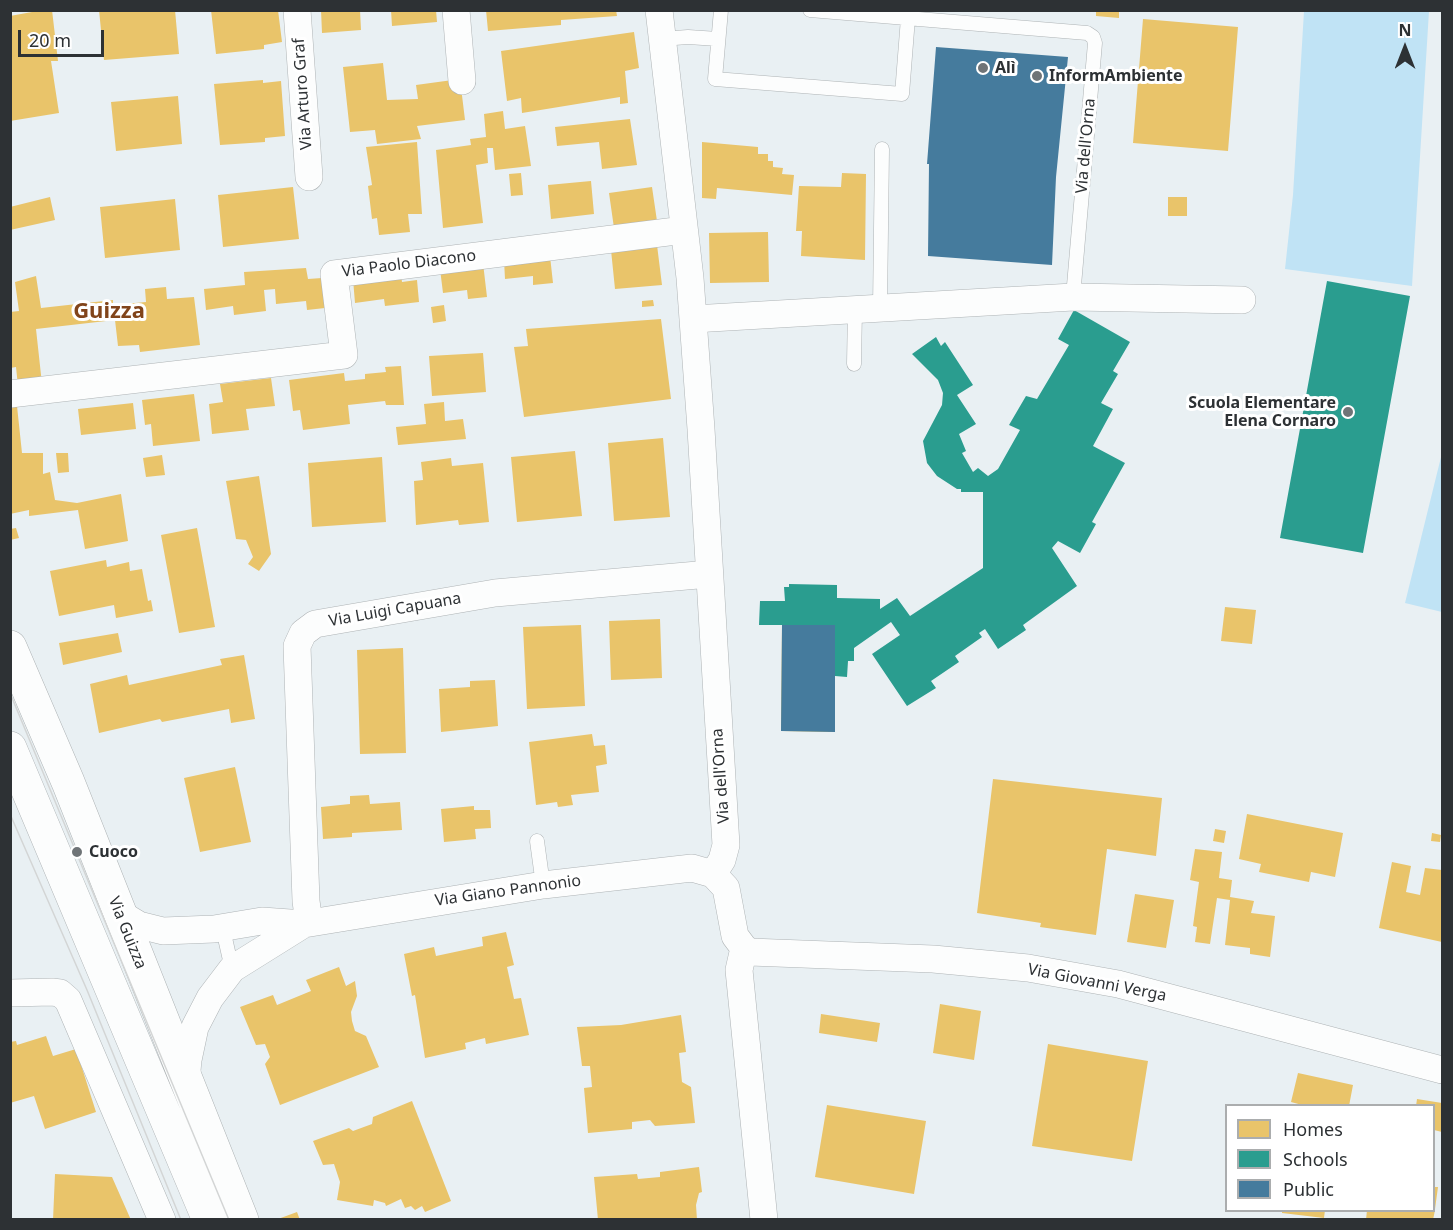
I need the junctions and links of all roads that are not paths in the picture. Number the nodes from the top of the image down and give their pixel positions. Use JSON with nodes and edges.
{"nodes":[{"id":1,"x":297,"y":10,"type":"edge"},
{"id":2,"x":456,"y":10,"type":"edge"},
{"id":3,"x":658,"y":10,"type":"edge"},
{"id":4,"x":721,"y":10,"type":"edge"},
{"id":5,"x":810,"y":10,"type":"edge"},
{"id":6,"x":913,"y":18,"type":"junction"},
{"id":7,"x":660,"y":39,"type":"junction"},
{"id":8,"x":718,"y":39,"type":"junction"},
{"id":9,"x":462,"y":81,"type":"dead end"},
{"id":10,"x":882,"y":149,"type":"dead end"},
{"id":11,"x":309,"y":177,"type":"dead end"},
{"id":12,"x":684,"y":230,"type":"junction"},
{"id":13,"x":1073,"y":297,"type":"junction"},
{"id":14,"x":1242,"y":300,"type":"dead end"},
{"id":15,"x":867,"y":308,"type":"junction"},
{"id":16,"x":693,"y":319,"type":"junction"},
{"id":17,"x":854,"y":364,"type":"dead end"},
{"id":18,"x":10,"y":394,"type":"edge"},
{"id":19,"x":709,"y":574,"type":"junction"},
{"id":20,"x":10,"y":647,"type":"edge"},
{"id":21,"x":10,"y":748,"type":"edge"},
{"id":22,"x":537,"y":841,"type":"dead end"},
{"id":23,"x":713,"y":874,"type":"junction"},
{"id":24,"x":543,"y":885,"type":"junction"},
{"id":25,"x":119,"y":913,"type":"junction"},
{"id":26,"x":307,"y":923,"type":"junction"},
{"id":27,"x":214,"y":929,"type":"junction"},
{"id":28,"x":744,"y":948,"type":"junction"},
{"id":29,"x":232,"y":969,"type":"junction"},
{"id":30,"x":10,"y":993,"type":"edge"},
{"id":31,"x":1443,"y":1070,"type":"edge"},
{"id":32,"x":186,"y":1081,"type":"junction"},
{"id":33,"x":162,"y":1220,"type":"edge"},
{"id":34,"x":209,"y":1220,"type":"edge"},
{"id":35,"x":242,"y":1220,"type":"edge"},
{"id":36,"x":764,"y":1220,"type":"edge"}],
"edges":[{"from":1,"to":11,"type":"street","name":"Via Arturo Graf"},
{"from":2,"to":9,"type":"street"},
{"from":3,"to":7,"type":"street","name":"Via dell'Orna"},
{"from":4,"to":8,"type":"lane"},
{"from":5,"to":6,"type":"lane","name":"Via dell'Orna"},
{"from":6,"to":8,"type":"lane"},
{"from":6,"to":13,"type":"lane","name":"Via dell'Orna"},
{"from":7,"to":8,"type":"lane"},
{"from":7,"to":12,"type":"street","name":"Via dell'Orna"},
{"from":10,"to":15,"type":"lane"},
{"from":12,"to":16,"type":"street","name":"Via dell'Orna"},
{"from":12,"to":18,"type":"street","name":"Via Paolo Diacono"},
{"from":13,"to":14,"type":"street"},
{"from":13,"to":15,"type":"street"},
{"from":15,"to":16,"type":"street"},
{"from":15,"to":17,"type":"lane"},
{"from":16,"to":19,"type":"street","name":"Via dell'Orna"},
{"from":19,"to":23,"type":"street","name":"Via dell'Orna"},
{"from":19,"to":26,"type":"street","name":"Via Luigi Capuana"},
{"from":20,"to":25,"type":"street","name":"Via Guizza"},
{"from":21,"to":34,"type":"street"},
{"from":22,"to":24,"type":"lane"},
{"from":23,"to":24,"type":"street","name":"Via Giano Pannonio"},
{"from":23,"to":28,"type":"street"},
{"from":24,"to":26,"type":"street","name":"Via Giano Pannonio"},
{"from":25,"to":27,"type":"street","name":"Via Giano Pannonio"},
{"from":25,"to":32,"type":"street","name":"Via Guizza"},
{"from":26,"to":27,"type":"street","name":"Via Giano Pannonio"},
{"from":26,"to":29,"type":"street","name":"Via Giano Pannonio"},
{"from":27,"to":29,"type":"lane"},
{"from":28,"to":31,"type":"street","name":"Via Giovanni Verga"},
{"from":28,"to":36,"type":"street"},
{"from":29,"to":32,"type":"street","name":"Via Giano Pannonio"},
{"from":30,"to":33,"type":"street"},
{"from":32,"to":35,"type":"street","name":"Via Guizza"}]}
